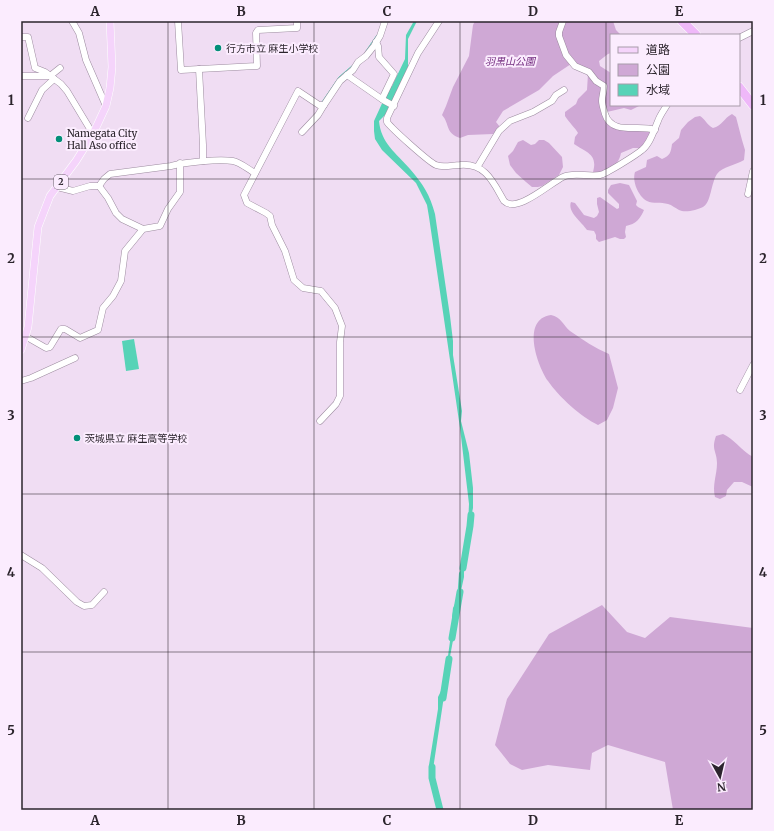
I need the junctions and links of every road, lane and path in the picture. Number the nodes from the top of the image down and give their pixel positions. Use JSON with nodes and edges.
{"nodes":[{"id":1,"x":72,"y":21,"type":"edge"},
{"id":2,"x":110,"y":21,"type":"edge"},
{"id":3,"x":178,"y":21,"type":"edge"},
{"id":4,"x":297,"y":21,"type":"edge"},
{"id":5,"x":385,"y":21,"type":"edge"},
{"id":6,"x":439,"y":21,"type":"edge"},
{"id":7,"x":563,"y":21,"type":"edge"},
{"id":8,"x":682,"y":21,"type":"edge"},
{"id":9,"x":753,"y":31,"type":"edge"},
{"id":10,"x":695,"y":34,"type":"edge"},
{"id":11,"x":21,"y":37,"type":"edge"},
{"id":12,"x":740,"y":38,"type":"edge"},
{"id":13,"x":376,"y":42,"type":"junction"},
{"id":14,"x":60,"y":68,"type":"dead end"},
{"id":15,"x":199,"y":69,"type":"junction"},
{"id":16,"x":347,"y":75,"type":"junction"},
{"id":17,"x":21,"y":76,"type":"edge"},
{"id":18,"x":52,"y":78,"type":"junction"},
{"id":19,"x":740,"y":88,"type":"edge"},
{"id":20,"x":564,"y":90,"type":"dead end"},
{"id":21,"x":382,"y":99,"type":"junction"},
{"id":22,"x":324,"y":104,"type":"junction"},
{"id":23,"x":393,"y":105,"type":"junction"},
{"id":24,"x":753,"y":105,"type":"edge"},
{"id":25,"x":106,"y":106,"type":"junction"},
{"id":26,"x":666,"y":106,"type":"edge"},
{"id":27,"x":28,"y":118,"type":"dead end"},
{"id":28,"x":655,"y":130,"type":"junction"},
{"id":29,"x":302,"y":132,"type":"dead end"},
{"id":30,"x":93,"y":134,"type":"junction"},
{"id":31,"x":203,"y":161,"type":"junction"},
{"id":32,"x":180,"y":163,"type":"junction"},
{"id":33,"x":478,"y":166,"type":"junction"},
{"id":34,"x":753,"y":171,"type":"edge"},
{"id":35,"x":255,"y":173,"type":"junction"},
{"id":36,"x":99,"y":186,"type":"junction"},
{"id":37,"x":57,"y":187,"type":"junction"},
{"id":38,"x":748,"y":194,"type":"dead end"},
{"id":39,"x":143,"y":229,"type":"junction"},
{"id":40,"x":25,"y":336,"type":"junction"},
{"id":41,"x":21,"y":350,"type":"edge"},
{"id":42,"x":75,"y":358,"type":"dead end"},
{"id":43,"x":753,"y":365,"type":"edge"},
{"id":44,"x":21,"y":381,"type":"edge"},
{"id":45,"x":740,"y":390,"type":"dead end"},
{"id":46,"x":320,"y":421,"type":"dead end"},
{"id":47,"x":21,"y":555,"type":"edge"},
{"id":48,"x":104,"y":592,"type":"dead end"}],
"edges":[{"from":1,"to":25,"type":"street"},
{"from":2,"to":25,"type":"main road","number":"2"},
{"from":3,"to":15,"type":"street"},
{"from":4,"to":15,"type":"street"},
{"from":5,"to":13,"type":"street"},
{"from":6,"to":23,"type":"street"},
{"from":7,"to":28,"type":"street"},
{"from":8,"to":10,"type":"highway"},
{"from":9,"to":12,"type":"street"},
{"from":11,"to":18,"type":"street"},
{"from":13,"to":16,"type":"street"},
{"from":13,"to":21,"type":"street"},
{"from":14,"to":18,"type":"street"},
{"from":15,"to":31,"type":"street"},
{"from":16,"to":21,"type":"street"},
{"from":16,"to":22,"type":"street"},
{"from":17,"to":18,"type":"street"},
{"from":18,"to":27,"type":"street"},
{"from":18,"to":30,"type":"street"},
{"from":19,"to":24,"type":"highway"},
{"from":20,"to":33,"type":"street"},
{"from":21,"to":23,"type":"street"},
{"from":22,"to":29,"type":"street"},
{"from":22,"to":35,"type":"street"},
{"from":23,"to":33,"type":"street"},
{"from":25,"to":30,"type":"main road","number":"2"},
{"from":26,"to":28,"type":"street"},
{"from":28,"to":33,"type":"street"},
{"from":30,"to":37,"type":"main road","number":"2"},
{"from":31,"to":32,"type":"street"},
{"from":31,"to":35,"type":"street"},
{"from":32,"to":36,"type":"street"},
{"from":32,"to":39,"type":"street"},
{"from":34,"to":38,"type":"street"},
{"from":35,"to":46,"type":"street"},
{"from":36,"to":37,"type":"street"},
{"from":36,"to":39,"type":"street"},
{"from":37,"to":40,"type":"main road","number":"2"},
{"from":39,"to":40,"type":"street"},
{"from":40,"to":41,"type":"main road","number":"2"},
{"from":42,"to":44,"type":"street"},
{"from":43,"to":45,"type":"street"},
{"from":47,"to":48,"type":"street"}]}
